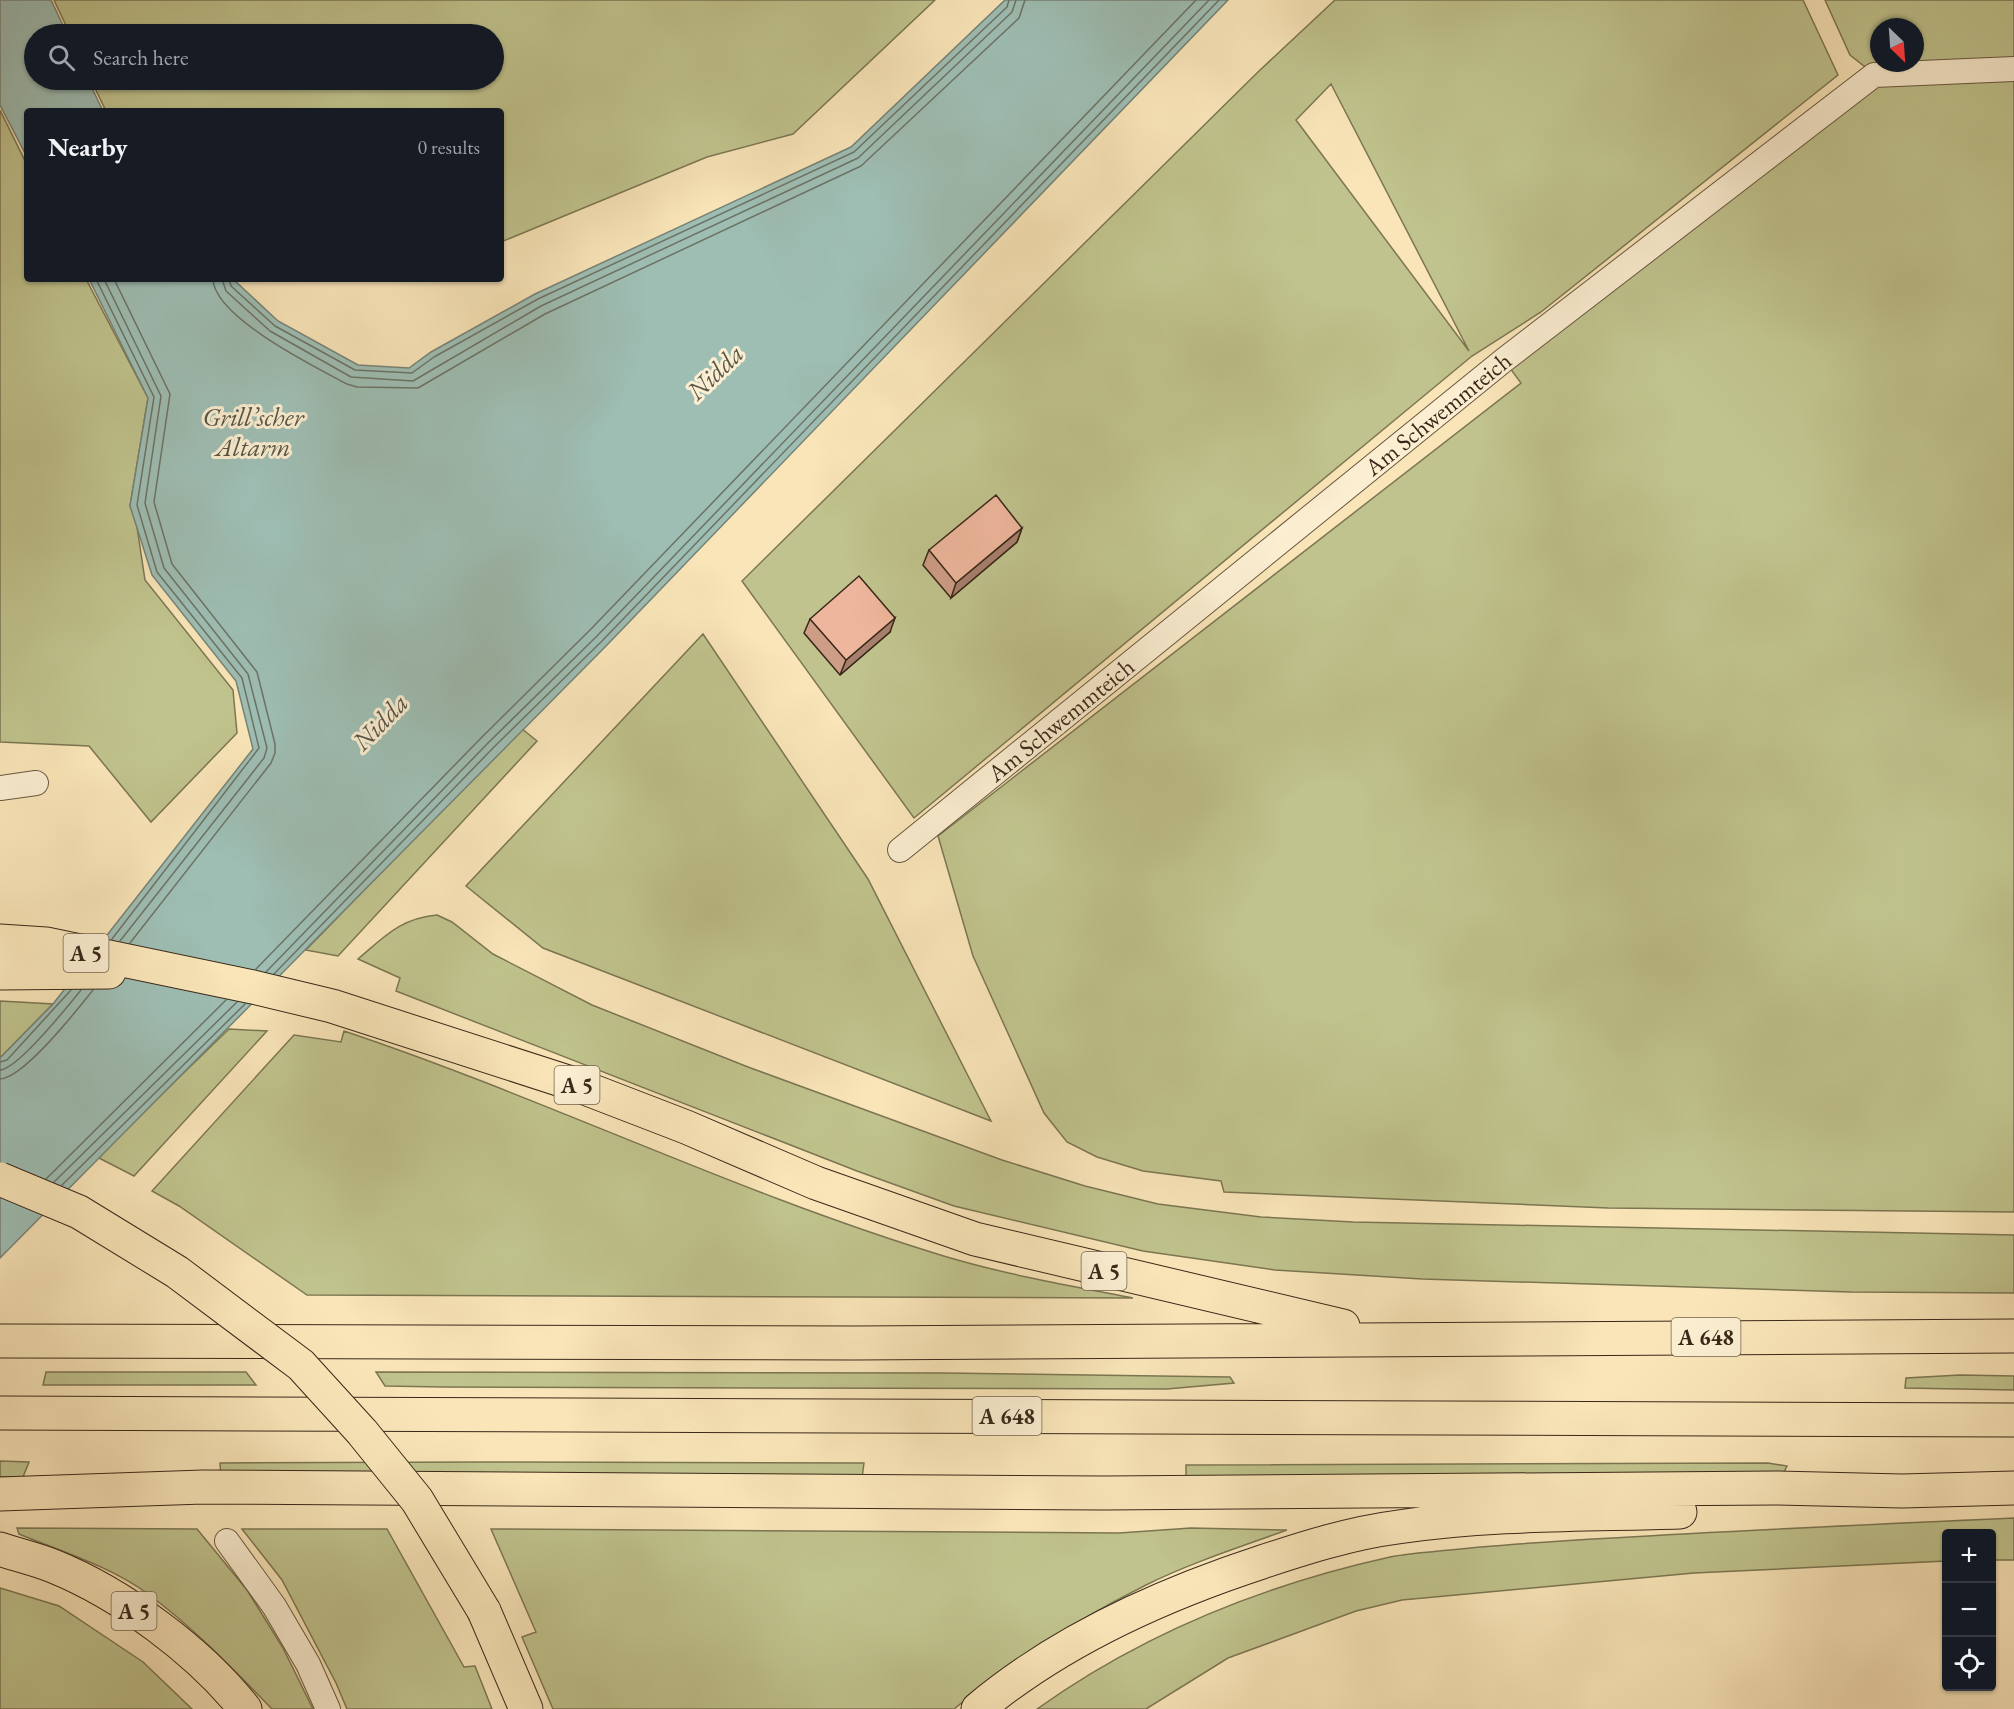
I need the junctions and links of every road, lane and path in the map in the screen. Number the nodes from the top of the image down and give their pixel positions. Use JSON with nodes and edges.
{"nodes":[{"id":1,"x":2014,"y":69,"type":"edge"},
{"id":2,"x":36,"y":783,"type":"dead end"},
{"id":3,"x":0,"y":788,"type":"edge"},
{"id":4,"x":900,"y":850,"type":"dead end"},
{"id":5,"x":0,"y":940,"type":"edge"},
{"id":6,"x":171,"y":972,"type":"junction"},
{"id":7,"x":0,"y":973,"type":"edge"},
{"id":8,"x":0,"y":1179,"type":"edge"},
{"id":9,"x":2014,"y":1336,"type":"edge"},
{"id":10,"x":1397,"y":1338,"type":"junction"},
{"id":11,"x":0,"y":1341,"type":"edge"},
{"id":12,"x":0,"y":1413,"type":"edge"},
{"id":13,"x":2014,"y":1420,"type":"edge"},
{"id":14,"x":2014,"y":1488,"type":"edge"},
{"id":15,"x":1902,"y":1491,"type":"junction"},
{"id":16,"x":0,"y":1494,"type":"edge"},
{"id":17,"x":227,"y":1541,"type":"dead end"},
{"id":18,"x":0,"y":1549,"type":"edge"},
{"id":19,"x":245,"y":1709,"type":"edge"},
{"id":20,"x":328,"y":1709,"type":"edge"},
{"id":21,"x":526,"y":1709,"type":"edge"},
{"id":22,"x":978,"y":1709,"type":"edge"}],
"edges":[{"from":1,"to":4,"type":"lane","name":"Am Schwemmteich"},
{"from":2,"to":3,"type":"lane"},
{"from":5,"to":6,"type":"highway","number":"A 5"},
{"from":6,"to":7,"type":"highway","number":"A 5"},
{"from":6,"to":10,"type":"highway","number":"A 5"},
{"from":8,"to":21,"type":"highway","bridge":true},
{"from":9,"to":10,"type":"highway","number":"A 648"},
{"from":10,"to":11,"type":"highway","number":"A 648"},
{"from":12,"to":13,"type":"highway","number":"A 648"},
{"from":14,"to":15,"type":"highway"},
{"from":15,"to":16,"type":"highway"},
{"from":15,"to":22,"type":"highway"},
{"from":17,"to":20,"type":"lane"},
{"from":18,"to":19,"type":"highway","number":"A 5"}]}
